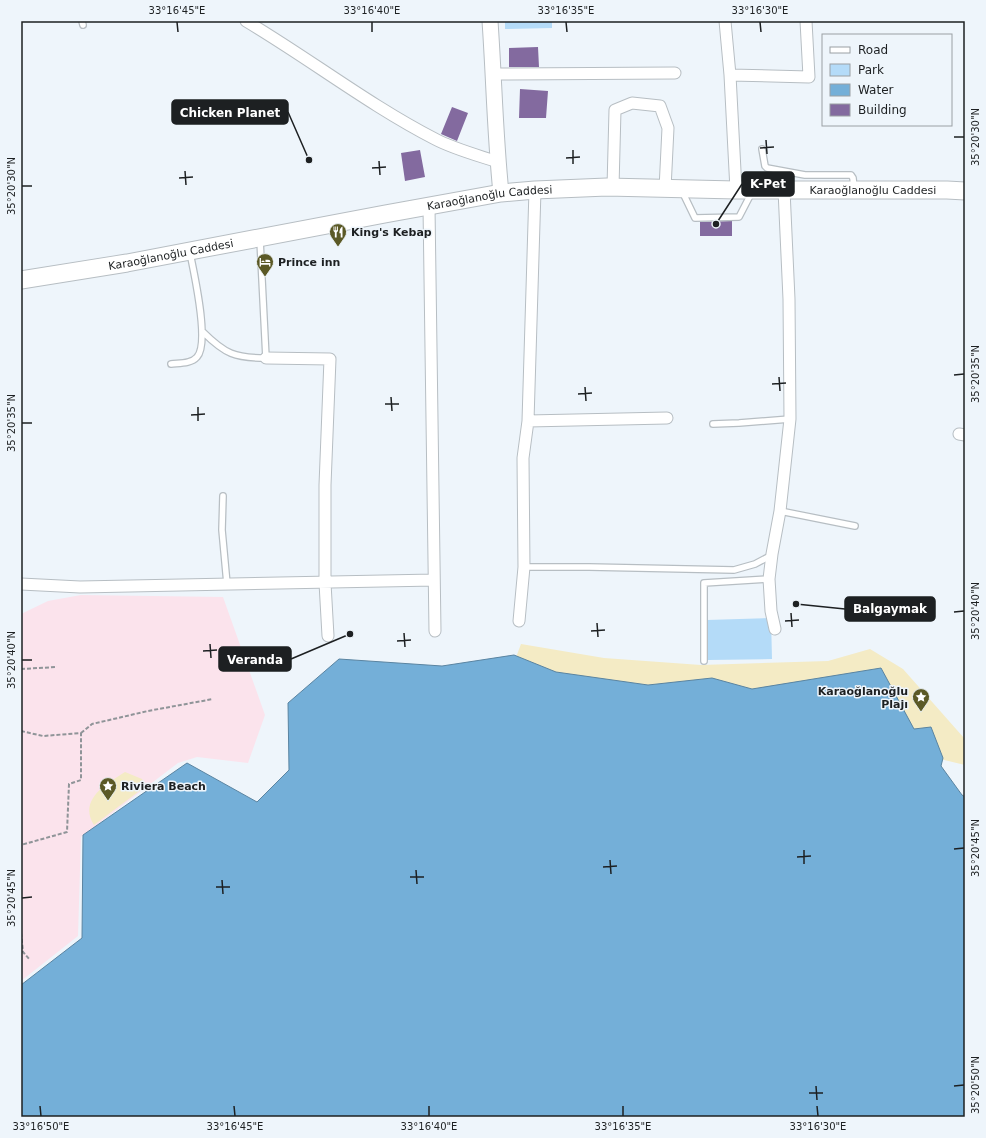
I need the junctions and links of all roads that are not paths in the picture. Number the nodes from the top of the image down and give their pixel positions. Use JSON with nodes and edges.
{"nodes":[{"id":1,"x":246,"y":21,"type":"edge"},
{"id":2,"x":490,"y":21,"type":"edge"},
{"id":3,"x":725,"y":21,"type":"edge"},
{"id":4,"x":806,"y":21,"type":"edge"},
{"id":5,"x":676,"y":73,"type":"dead end"},
{"id":6,"x":494,"y":74,"type":"junction"},
{"id":7,"x":730,"y":75,"type":"junction"},
{"id":8,"x":762,"y":149,"type":"dead end"},
{"id":9,"x":498,"y":162,"type":"junction"},
{"id":10,"x":806,"y":183,"type":"junction"},
{"id":11,"x":613,"y":188,"type":"junction"},
{"id":12,"x":673,"y":189,"type":"junction"},
{"id":13,"x":536,"y":190,"type":"junction"},
{"id":14,"x":736,"y":190,"type":"junction"},
{"id":15,"x":753,"y":190,"type":"junction"},
{"id":16,"x":784,"y":190,"type":"junction"},
{"id":17,"x":965,"y":191,"type":"edge"},
{"id":18,"x":501,"y":193,"type":"junction"},
{"id":19,"x":429,"y":207,"type":"junction"},
{"id":20,"x":260,"y":238,"type":"junction"},
{"id":21,"x":190,"y":251,"type":"junction"},
{"id":22,"x":21,"y":280,"type":"edge"},
{"id":23,"x":203,"y":332,"type":"junction"},
{"id":24,"x":266,"y":358,"type":"junction"},
{"id":25,"x":171,"y":364,"type":"dead end"},
{"id":26,"x":667,"y":418,"type":"dead end"},
{"id":27,"x":790,"y":419,"type":"junction"},
{"id":28,"x":528,"y":420,"type":"junction"},
{"id":29,"x":714,"y":424,"type":"dead end"},
{"id":30,"x":222,"y":496,"type":"dead end"},
{"id":31,"x":780,"y":511,"type":"junction"},
{"id":32,"x":855,"y":526,"type":"dead end"},
{"id":33,"x":772,"y":554,"type":"junction"},
{"id":34,"x":524,"y":567,"type":"junction"},
{"id":35,"x":769,"y":579,"type":"junction"},
{"id":36,"x":434,"y":580,"type":"junction"},
{"id":37,"x":325,"y":582,"type":"junction"},
{"id":38,"x":21,"y":584,"type":"edge"},
{"id":39,"x":227,"y":585,"type":"junction"},
{"id":40,"x":520,"y":621,"type":"dead end"},
{"id":41,"x":774,"y":629,"type":"dead end"},
{"id":42,"x":435,"y":631,"type":"dead end"},
{"id":43,"x":328,"y":636,"type":"dead end"},
{"id":44,"x":704,"y":661,"type":"dead end"}],
"edges":[{"from":1,"to":9,"type":"street"},
{"from":2,"to":6,"type":"street"},
{"from":3,"to":7,"type":"street"},
{"from":4,"to":7,"type":"street"},
{"from":5,"to":6,"type":"street"},
{"from":6,"to":9,"type":"street"},
{"from":7,"to":14,"type":"street"},
{"from":8,"to":10,"type":"lane"},
{"from":9,"to":18,"type":"street"},
{"from":10,"to":16,"type":"main road","name":"Karaoğlanoğlu Caddesi"},
{"from":10,"to":17,"type":"main road","name":"Karaoğlanoğlu Caddesi"},
{"from":11,"to":12,"type":"main road","name":"Karaoğlanoğlu Caddesi"},
{"from":11,"to":12,"type":"street"},
{"from":11,"to":13,"type":"main road","name":"Karaoğlanoğlu Caddesi"},
{"from":12,"to":14,"type":"main road","name":"Karaoğlanoğlu Caddesi"},
{"from":12,"to":15,"type":"lane"},
{"from":13,"to":18,"type":"main road","name":"Karaoğlanoğlu Caddesi"},
{"from":13,"to":28,"type":"street"},
{"from":14,"to":15,"type":"main road","name":"Karaoğlanoğlu Caddesi"},
{"from":15,"to":16,"type":"main road","name":"Karaoğlanoğlu Caddesi"},
{"from":16,"to":27,"type":"street"},
{"from":18,"to":19,"type":"main road","name":"Karaoğlanoğlu Caddesi"},
{"from":19,"to":20,"type":"main road","name":"Karaoğlanoğlu Caddesi"},
{"from":19,"to":36,"type":"street"},
{"from":20,"to":21,"type":"main road","name":"Karaoğlanoğlu Caddesi"},
{"from":20,"to":24,"type":"lane"},
{"from":21,"to":22,"type":"main road","name":"Karaoğlanoğlu Caddesi"},
{"from":21,"to":23,"type":"lane"},
{"from":23,"to":24,"type":"lane"},
{"from":23,"to":25,"type":"lane"},
{"from":24,"to":37,"type":"street"},
{"from":26,"to":28,"type":"street"},
{"from":27,"to":29,"type":"lane"},
{"from":27,"to":31,"type":"street"},
{"from":28,"to":34,"type":"street"},
{"from":30,"to":39,"type":"lane"},
{"from":31,"to":32,"type":"lane"},
{"from":31,"to":33,"type":"street"},
{"from":33,"to":34,"type":"lane"},
{"from":33,"to":35,"type":"street"},
{"from":34,"to":40,"type":"street"},
{"from":35,"to":41,"type":"street"},
{"from":35,"to":44,"type":"lane"},
{"from":36,"to":37,"type":"street"},
{"from":36,"to":42,"type":"street"},
{"from":37,"to":39,"type":"street"},
{"from":37,"to":43,"type":"street"},
{"from":38,"to":39,"type":"street"}]}
